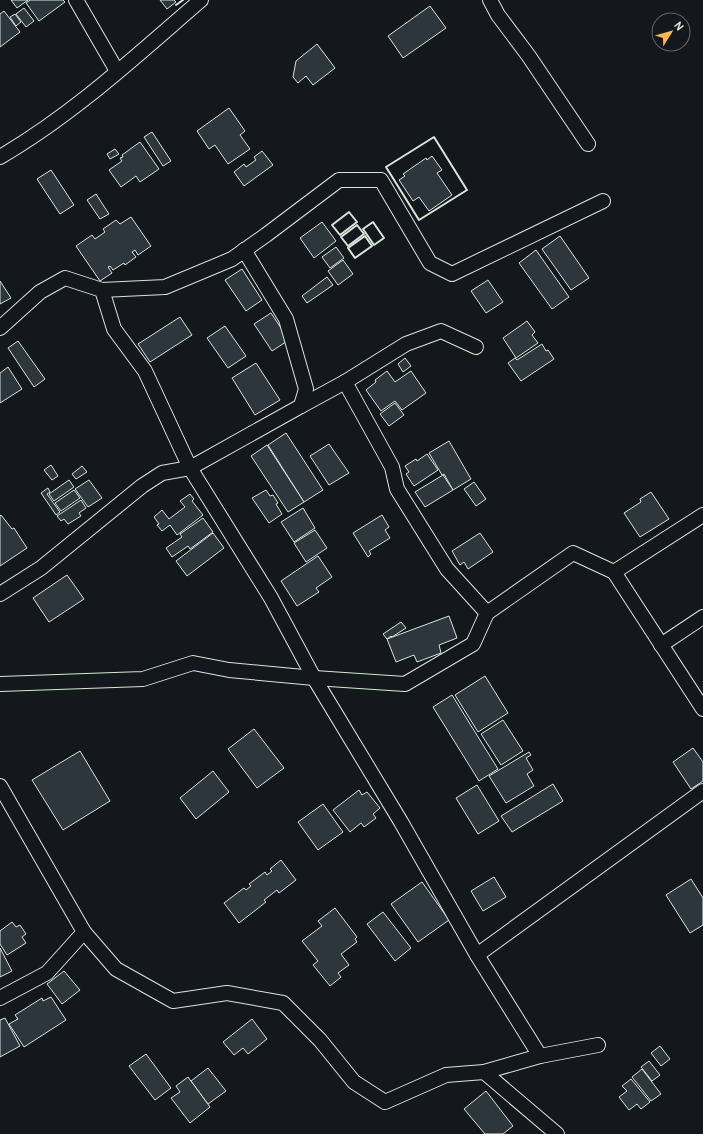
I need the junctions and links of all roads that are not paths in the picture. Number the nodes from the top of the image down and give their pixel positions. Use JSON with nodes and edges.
{"nodes":[{"id":1,"x":76,"y":0,"type":"edge"},
{"id":2,"x":201,"y":0,"type":"edge"},
{"id":3,"x":490,"y":0,"type":"edge"},
{"id":4,"x":118,"y":71,"type":"junction"},
{"id":5,"x":588,"y":144,"type":"dead end"},
{"id":6,"x":0,"y":157,"type":"edge"},
{"id":7,"x":603,"y":202,"type":"dead end"},
{"id":8,"x":244,"y":250,"type":"junction"},
{"id":9,"x":102,"y":290,"type":"junction"},
{"id":10,"x":0,"y":328,"type":"edge"},
{"id":11,"x":476,"y":347,"type":"dead end"},
{"id":12,"x":345,"y":382,"type":"junction"},
{"id":13,"x":301,"y":406,"type":"junction"},
{"id":14,"x":190,"y":468,"type":"junction"},
{"id":15,"x":703,"y":516,"type":"edge"},
{"id":16,"x":614,"y":572,"type":"junction"},
{"id":17,"x":0,"y":594,"type":"edge"},
{"id":18,"x":487,"y":612,"type":"junction"},
{"id":19,"x":703,"y":617,"type":"edge"},
{"id":20,"x":661,"y":644,"type":"junction"},
{"id":21,"x":314,"y":678,"type":"junction"},
{"id":22,"x":0,"y":684,"type":"edge"},
{"id":23,"x":703,"y":709,"type":"edge"},
{"id":24,"x":0,"y":786,"type":"edge"},
{"id":25,"x":703,"y":791,"type":"edge"},
{"id":26,"x":4,"y":800,"type":"edge"},
{"id":27,"x":84,"y":932,"type":"junction"},
{"id":28,"x":477,"y":955,"type":"junction"},
{"id":29,"x":0,"y":998,"type":"edge"},
{"id":30,"x":598,"y":1044,"type":"dead end"},
{"id":31,"x":540,"y":1056,"type":"junction"},
{"id":32,"x":484,"y":1072,"type":"junction"},
{"id":33,"x":557,"y":1134,"type":"edge"}],
"edges":[{"from":1,"to":4,"type":"street"},
{"from":2,"to":4,"type":"street"},
{"from":3,"to":5,"type":"street"},
{"from":4,"to":6,"type":"street"},
{"from":7,"to":8,"type":"street"},
{"from":8,"to":9,"type":"street"},
{"from":8,"to":13,"type":"street"},
{"from":9,"to":10,"type":"street"},
{"from":9,"to":14,"type":"street"},
{"from":11,"to":12,"type":"street"},
{"from":12,"to":13,"type":"street"},
{"from":12,"to":18,"type":"street"},
{"from":13,"to":14,"type":"street"},
{"from":14,"to":17,"type":"street"},
{"from":14,"to":21,"type":"street"},
{"from":15,"to":16,"type":"street"},
{"from":16,"to":18,"type":"street"},
{"from":16,"to":20,"type":"street"},
{"from":18,"to":21,"type":"street"},
{"from":19,"to":20,"type":"street"},
{"from":20,"to":23,"type":"street"},
{"from":21,"to":22,"type":"street"},
{"from":21,"to":28,"type":"street"},
{"from":24,"to":26,"type":"street"},
{"from":25,"to":28,"type":"street"},
{"from":26,"to":27,"type":"street"},
{"from":27,"to":29,"type":"street"},
{"from":27,"to":32,"type":"street"},
{"from":28,"to":31,"type":"street"},
{"from":30,"to":31,"type":"street"},
{"from":31,"to":32,"type":"street"},
{"from":32,"to":33,"type":"street"}]}
